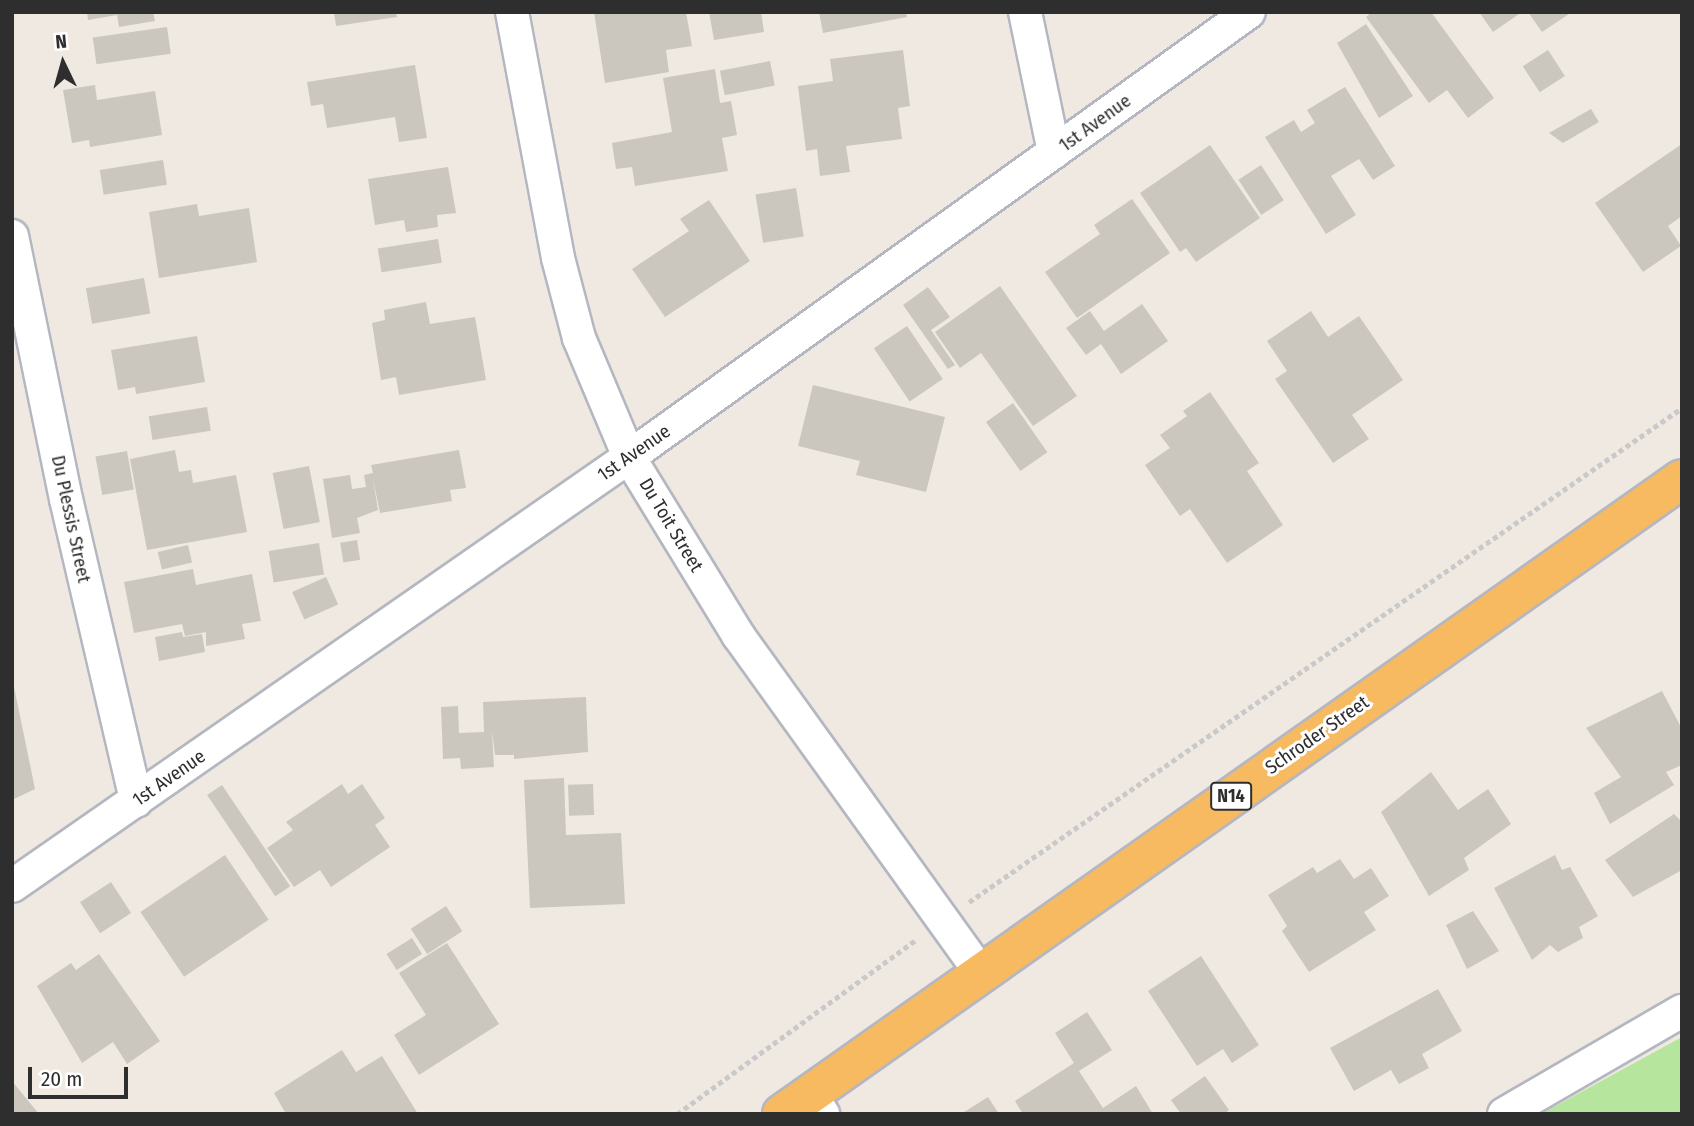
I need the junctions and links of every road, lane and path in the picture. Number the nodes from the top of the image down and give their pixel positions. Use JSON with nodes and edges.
{"nodes":[{"id":1,"x":512,"y":12,"type":"edge"},
{"id":2,"x":1025,"y":12,"type":"edge"},
{"id":3,"x":1250,"y":12,"type":"edge"},
{"id":4,"x":1054,"y":152,"type":"junction"},
{"id":5,"x":12,"y":236,"type":"edge"},
{"id":6,"x":1682,"y":408,"type":"edge"},
{"id":7,"x":629,"y":457,"type":"junction"},
{"id":8,"x":1682,"y":479,"type":"edge"},
{"id":9,"x":136,"y":801,"type":"junction"},
{"id":10,"x":12,"y":886,"type":"edge"},
{"id":11,"x":943,"y":920,"type":"junction"},
{"id":12,"x":979,"y":971,"type":"junction"},
{"id":13,"x":1682,"y":1011,"type":"edge"},
{"id":14,"x":805,"y":1107,"type":"edge"},
{"id":15,"x":677,"y":1114,"type":"edge"},
{"id":16,"x":1504,"y":1114,"type":"edge"}],
"edges":[{"from":1,"to":7,"type":"street","name":"Du Toit Street"},
{"from":2,"to":4,"type":"street"},
{"from":3,"to":4,"type":"street","name":"1st Avenue"},
{"from":4,"to":7,"type":"street","name":"1st Avenue"},
{"from":5,"to":9,"type":"street","name":"Du Plessis Street"},
{"from":6,"to":11,"type":"path"},
{"from":7,"to":9,"type":"street","name":"1st Avenue"},
{"from":7,"to":11,"type":"street","name":"Du Toit Street"},
{"from":8,"to":12,"type":"highway","name":"Schroder Street","number":"N14"},
{"from":9,"to":10,"type":"street","name":"1st Avenue"},
{"from":11,"to":12,"type":"street","name":"Du Toit Street"},
{"from":11,"to":15,"type":"path"},
{"from":12,"to":14,"type":"highway","name":"Schroder Street","number":"N14"},
{"from":13,"to":16,"type":"street"}]}
